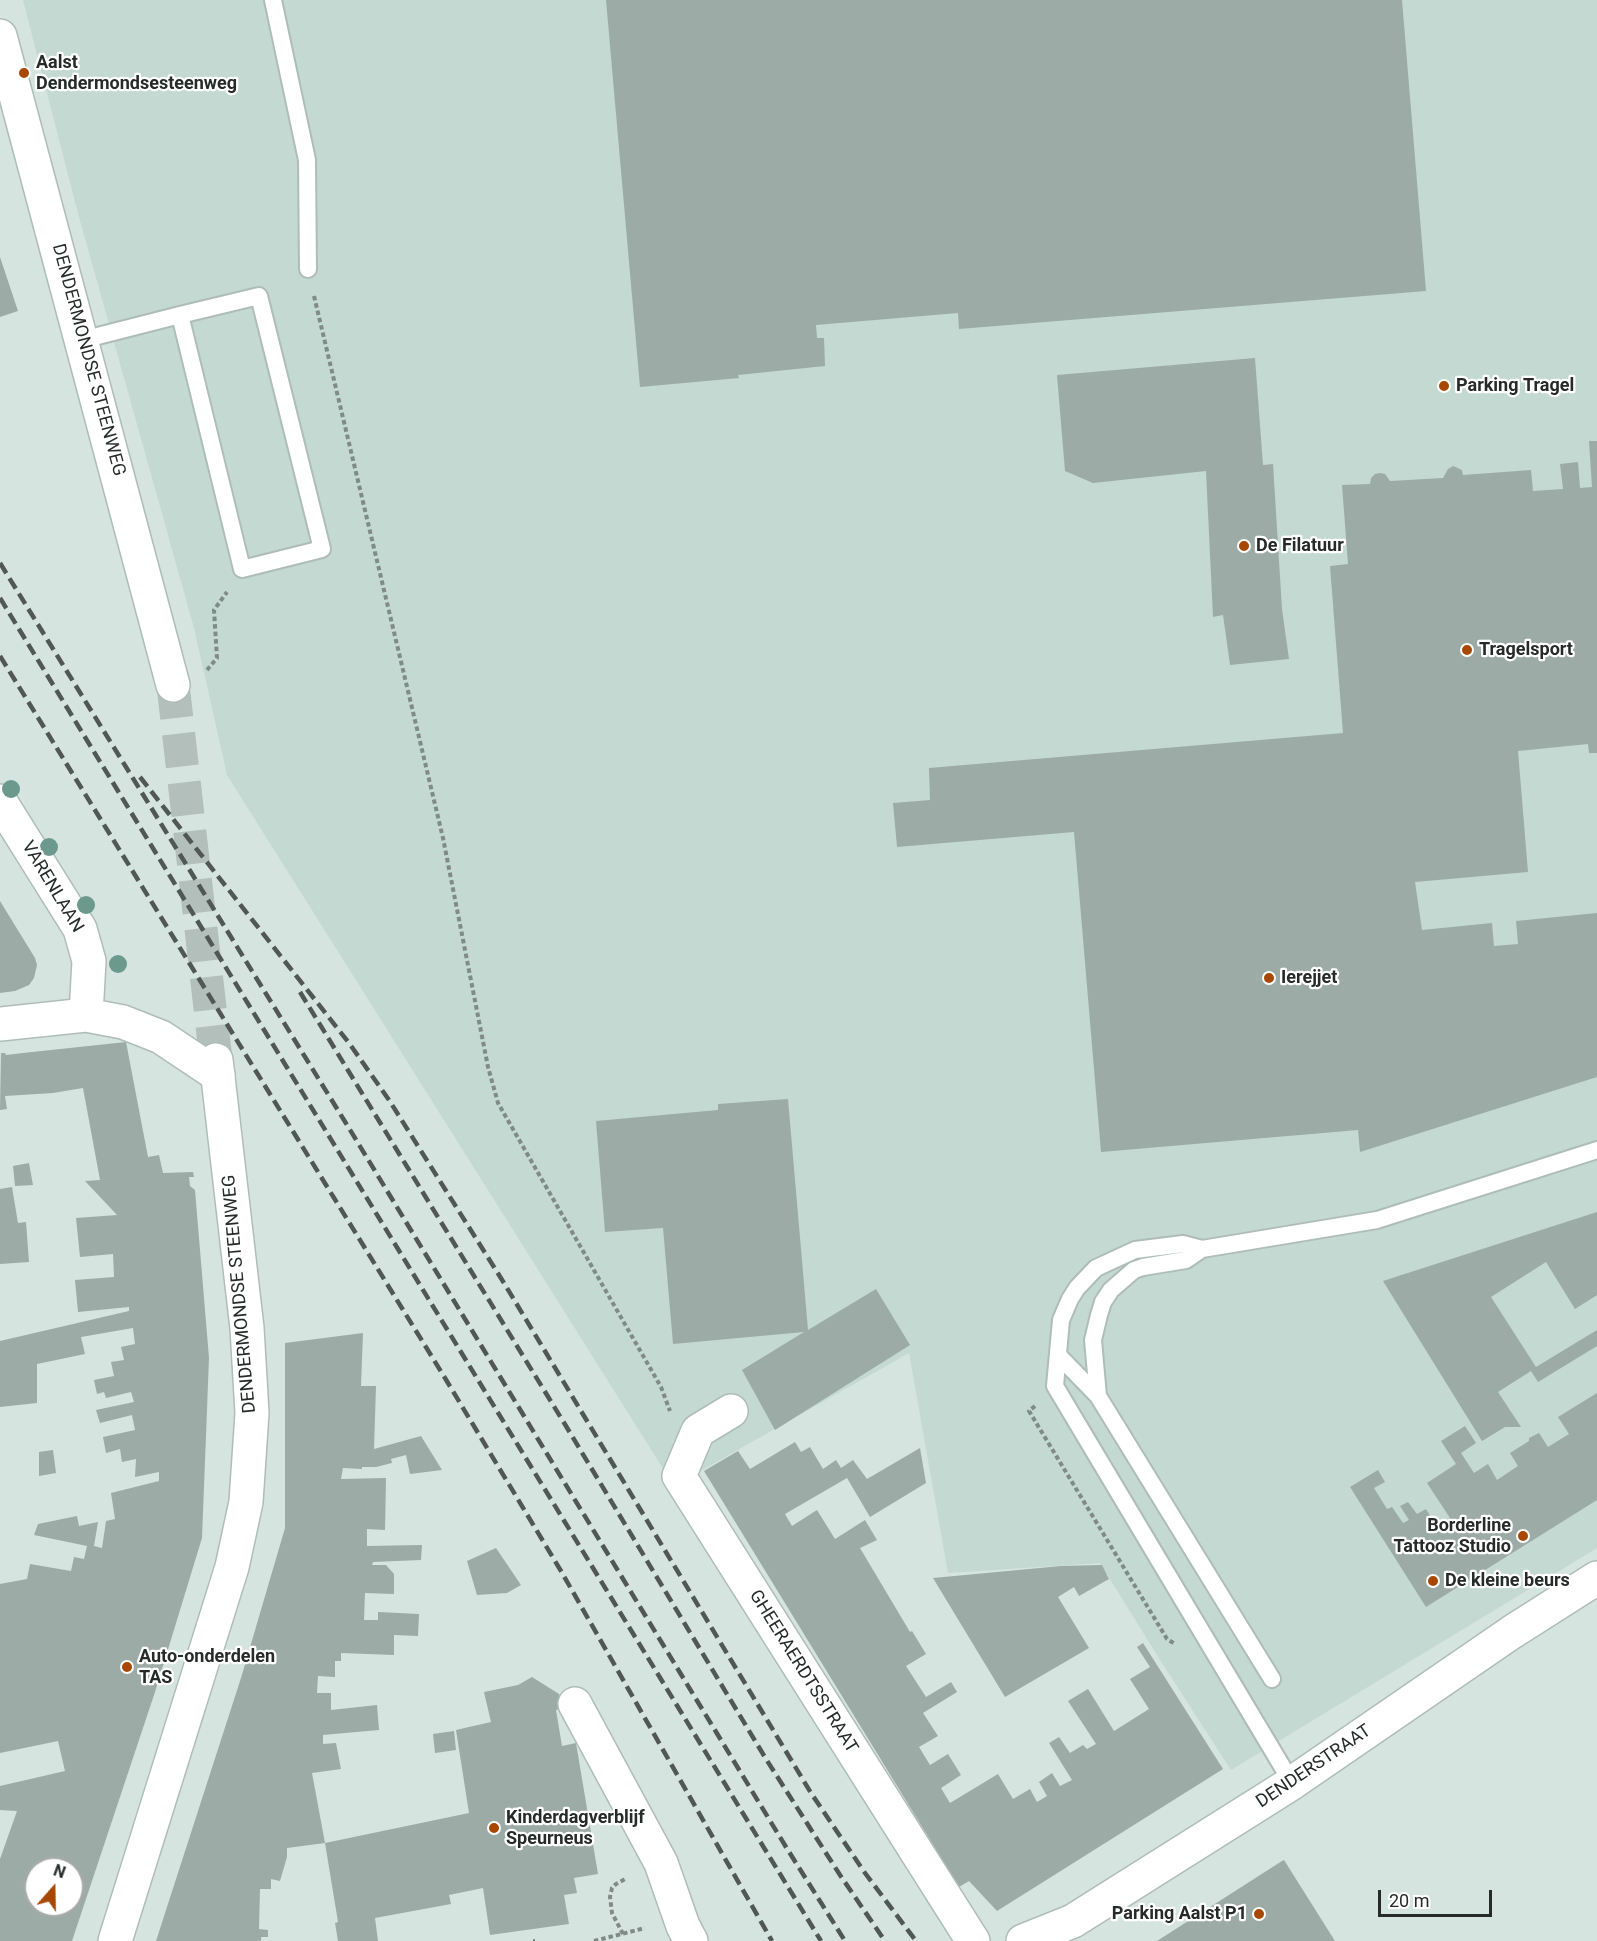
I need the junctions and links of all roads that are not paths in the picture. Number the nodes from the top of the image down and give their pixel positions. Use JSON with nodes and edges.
{"nodes":[{"id":1,"x":273,"y":0,"type":"edge"},
{"id":2,"x":0,"y":36,"type":"edge"},
{"id":3,"x":308,"y":269,"type":"road end"},
{"id":4,"x":180,"y":315,"type":"junction"},
{"id":5,"x":82,"y":340,"type":"junction"},
{"id":6,"x":173,"y":685,"type":"tunnel mouth"},
{"id":7,"x":0,"y":801,"type":"edge"},
{"id":8,"x":86,"y":1015,"type":"junction"},
{"id":9,"x":0,"y":1024,"type":"edge"},
{"id":10,"x":1597,"y":1150,"type":"edge"},
{"id":11,"x":1202,"y":1249,"type":"junction"},
{"id":12,"x":1058,"y":1355,"type":"junction"},
{"id":13,"x":1098,"y":1396,"type":"junction"},
{"id":14,"x":731,"y":1411,"type":"dead end"},
{"id":15,"x":1597,"y":1578,"type":"edge"},
{"id":16,"x":1272,"y":1680,"type":"dead end"},
{"id":17,"x":575,"y":1704,"type":"dead end"},
{"id":18,"x":1292,"y":1783,"type":"junction"},
{"id":19,"x":686,"y":1929,"type":"edge"},
{"id":20,"x":115,"y":1941,"type":"edge"},
{"id":21,"x":973,"y":1941,"type":"edge"},
{"id":22,"x":1023,"y":1941,"type":"edge"}],
"edges":[{"from":1,"to":3,"type":"lane"},
{"from":2,"to":5,"type":"street","name":"DENDERMONDSE STEENWEG"},
{"from":4,"to":4,"type":"lane"},
{"from":4,"to":5,"type":"lane"},
{"from":5,"to":6,"type":"street","name":"DENDERMONDSE STEENWEG"},
{"from":7,"to":8,"type":"street","name":"VARENLAAN"},
{"from":8,"to":9,"type":"street"},
{"from":8,"to":20,"type":"street","name":"DENDERMONDSE STEENWEG"},
{"from":10,"to":11,"type":"lane"},
{"from":11,"to":12,"type":"lane"},
{"from":11,"to":13,"type":"lane"},
{"from":12,"to":13,"type":"lane"},
{"from":12,"to":18,"type":"lane"},
{"from":13,"to":16,"type":"lane"},
{"from":14,"to":21,"type":"street","name":"GHEERAERDTSSTRAAT"},
{"from":15,"to":18,"type":"street","name":"DENDERSTRAAT"},
{"from":17,"to":19,"type":"street"},
{"from":18,"to":22,"type":"street","name":"DENDERSTRAAT"}]}
